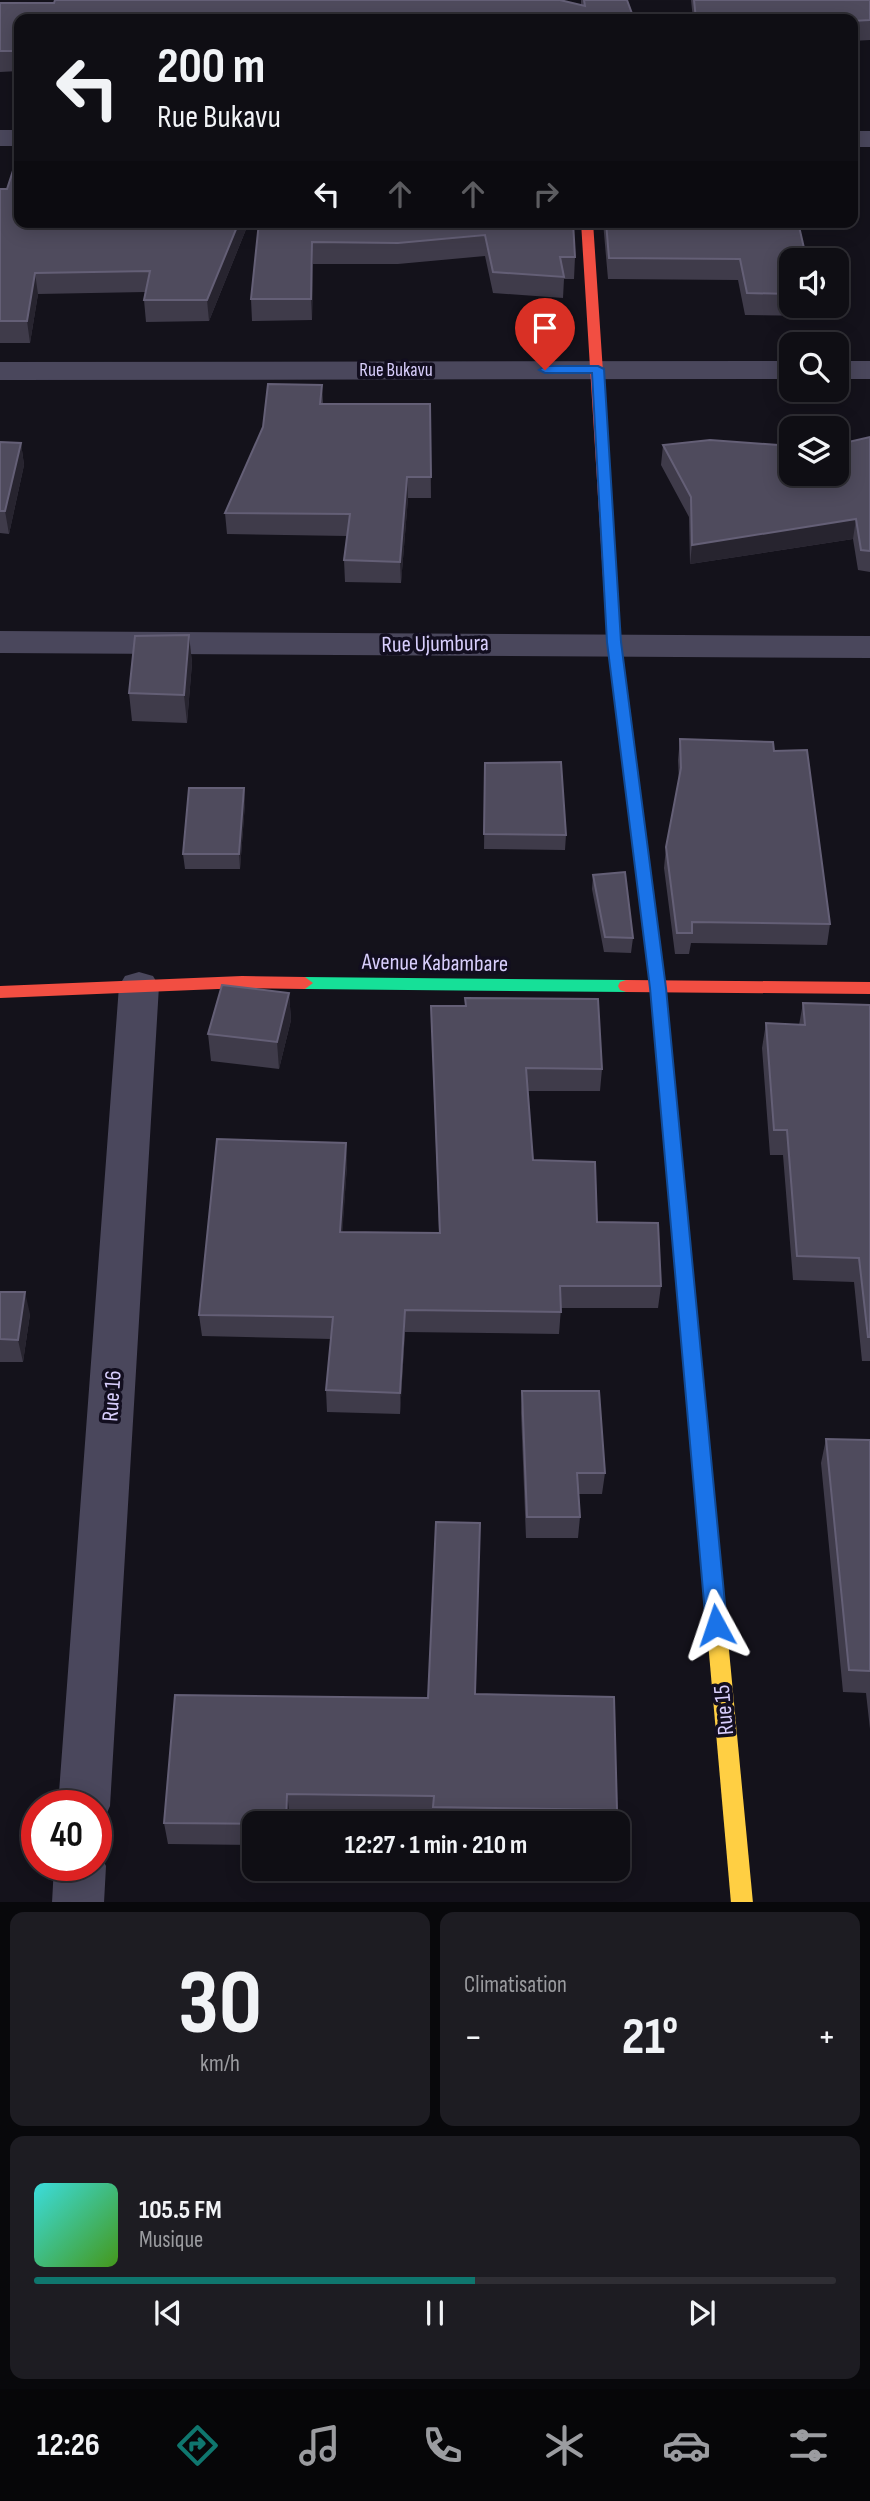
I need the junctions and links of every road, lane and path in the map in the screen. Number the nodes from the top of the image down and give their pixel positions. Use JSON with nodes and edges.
{"nodes":[{"id":1,"x":587,"y":228,"type":"edge"},
{"id":2,"x":598,"y":369,"type":"junction"},
{"id":3,"x":0,"y":370,"type":"edge"},
{"id":4,"x":779,"y":370,"type":"edge"},
{"id":5,"x":849,"y":370,"type":"edge"},
{"id":6,"x":870,"y":370,"type":"edge"},
{"id":7,"x":0,"y":642,"type":"edge"},
{"id":8,"x":614,"y":642,"type":"junction"},
{"id":9,"x":870,"y":647,"type":"edge"},
{"id":10,"x":139,"y":986,"type":"junction"},
{"id":11,"x":658,"y":988,"type":"junction"},
{"id":12,"x":870,"y":988,"type":"edge"},
{"id":13,"x":0,"y":992,"type":"edge"},
{"id":14,"x":85,"y":1790,"type":"edge"},
{"id":15,"x":79,"y":1881,"type":"edge"},
{"id":16,"x":78,"y":1902,"type":"edge"},
{"id":17,"x":742,"y":1902,"type":"edge"}],
"edges":[{"from":1,"to":2,"type":"street","name":"Rue 15"},
{"from":2,"to":3,"type":"street","name":"Rue Bukavu"},
{"from":2,"to":4,"type":"street","name":"Rue Bukavu"},
{"from":2,"to":8,"type":"street","name":"Rue 15"},
{"from":5,"to":6,"type":"street"},
{"from":7,"to":8,"type":"street","name":"Rue Ujumbura"},
{"from":8,"to":9,"type":"street","name":"Rue Ujumbura"},
{"from":8,"to":11,"type":"street","name":"Rue 15"},
{"from":10,"to":11,"type":"street","name":"Avenue Kabambare"},
{"from":10,"to":13,"type":"street","name":"Avenue Kabambare"},
{"from":10,"to":14,"type":"street","name":"Rue 16"},
{"from":11,"to":12,"type":"street","name":"Avenue Kabambare"},
{"from":11,"to":17,"type":"street","name":"Rue 15"},
{"from":15,"to":16,"type":"street"}]}
